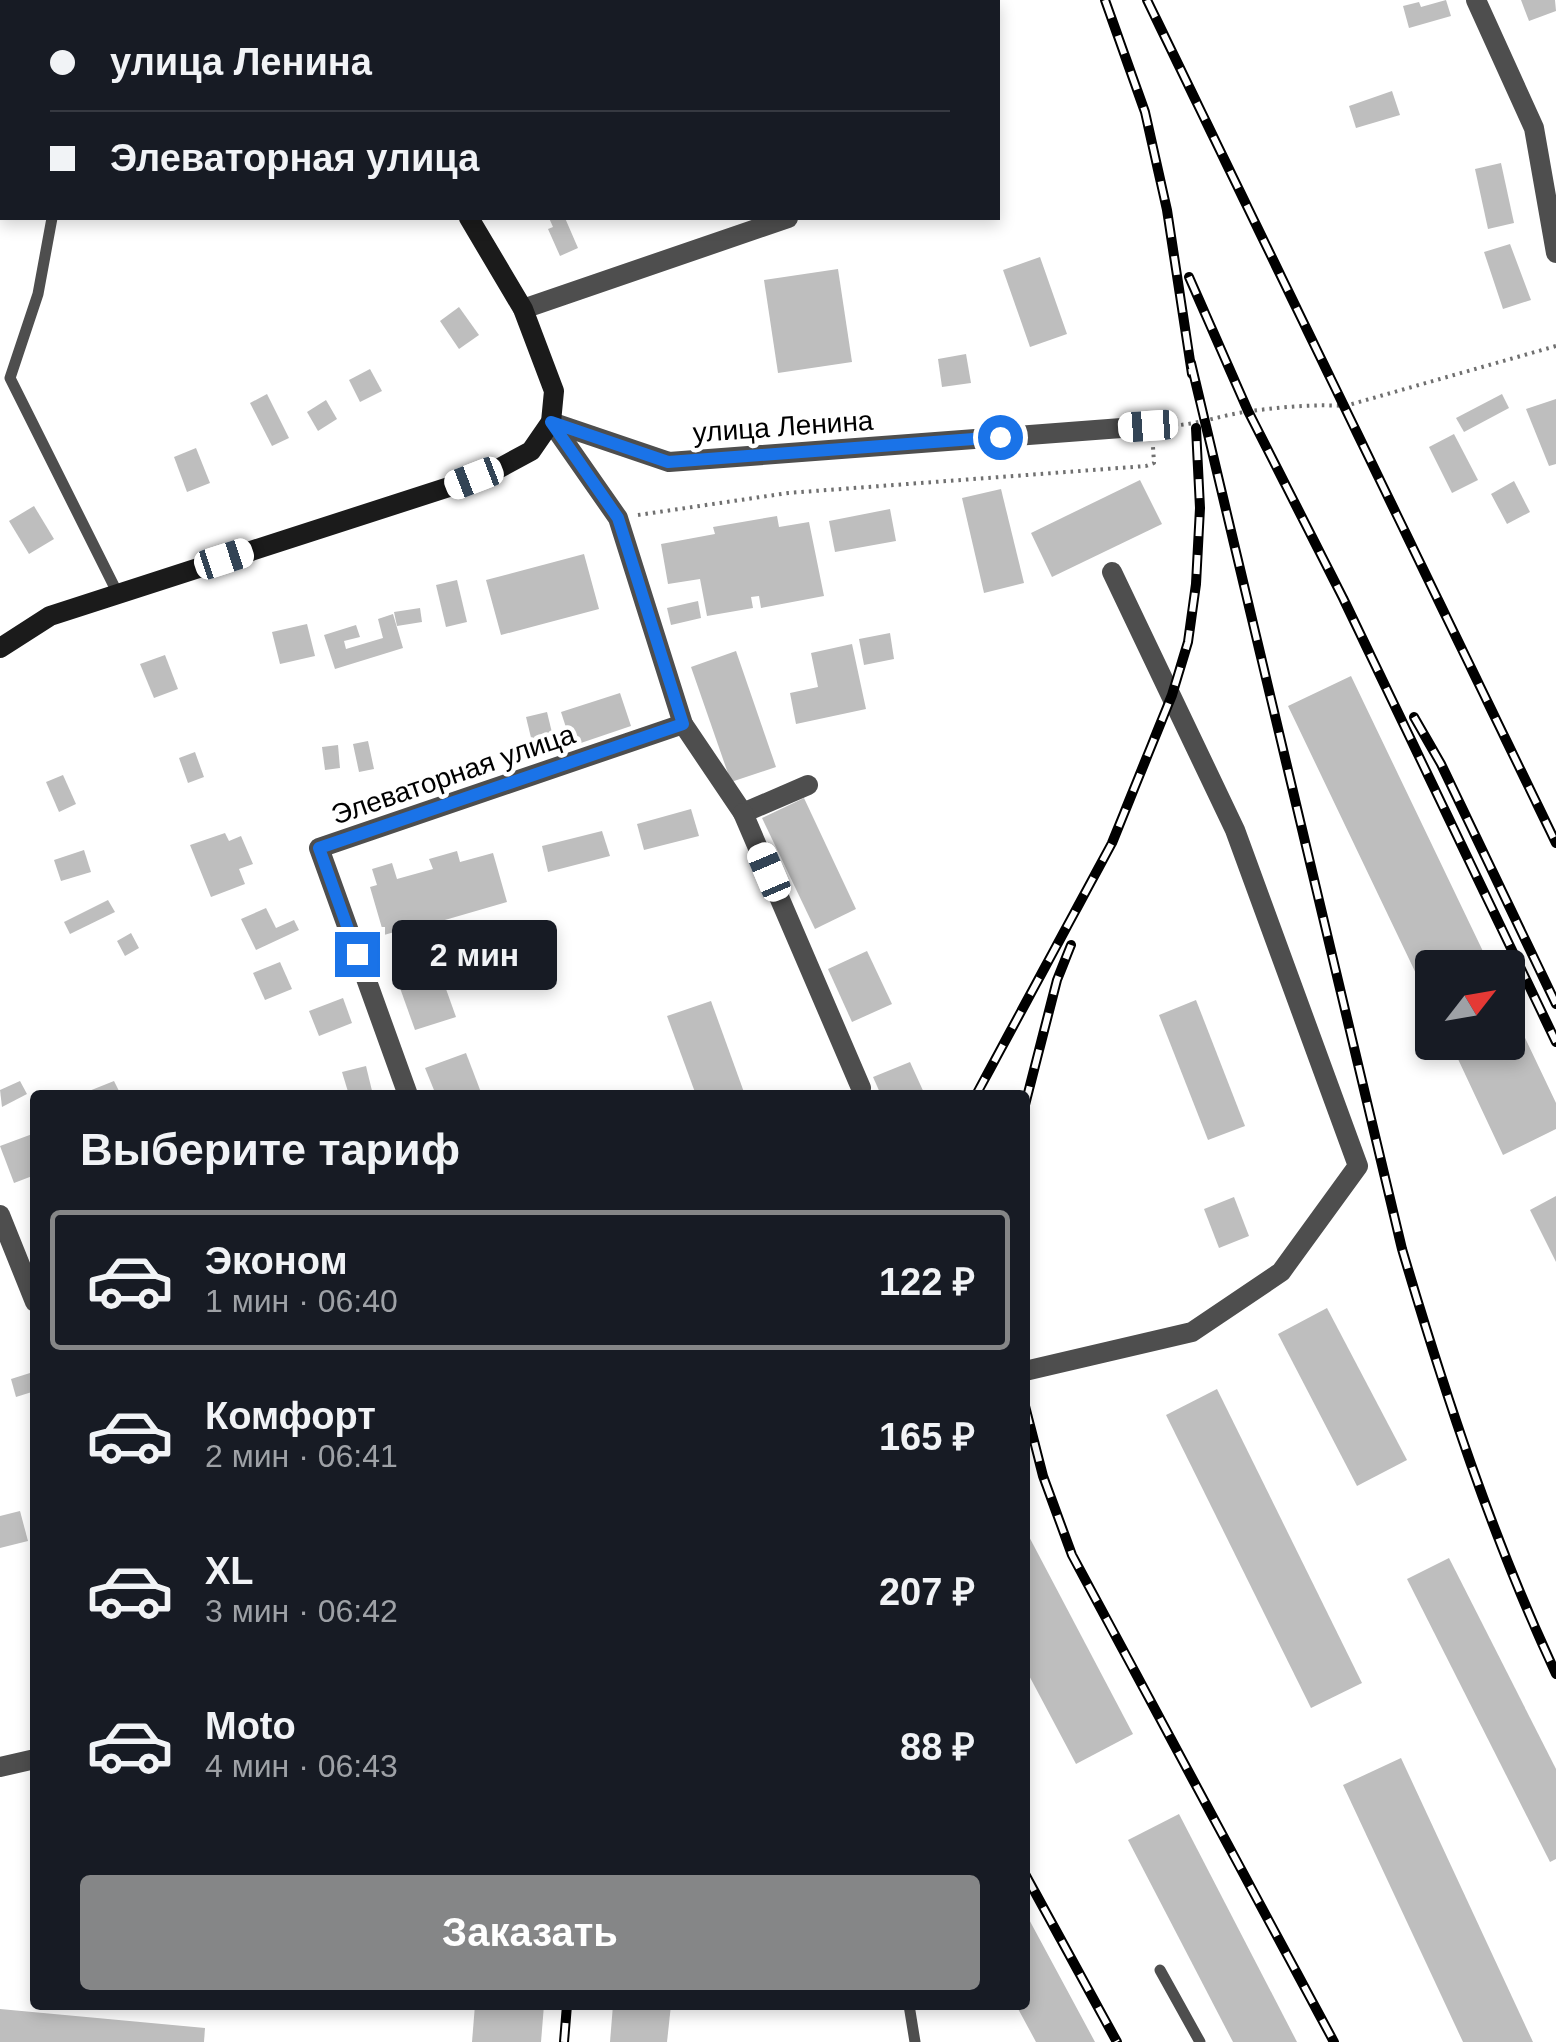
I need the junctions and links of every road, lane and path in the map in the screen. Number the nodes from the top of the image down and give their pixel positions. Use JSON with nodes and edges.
{"nodes":[{"id":1,"x":1476,"y":0,"type":"edge"},
{"id":2,"x":1556,"y":121,"type":"edge"},
{"id":3,"x":1534,"y":128,"type":"junction"},
{"id":4,"x":52,"y":220,"type":"edge"},
{"id":5,"x":470,"y":220,"type":"edge"},
{"id":6,"x":782,"y":220,"type":"edge"},
{"id":7,"x":1556,"y":253,"type":"edge"},
{"id":8,"x":523,"y":310,"type":"junction"},
{"id":9,"x":1556,"y":346,"type":"edge"},
{"id":10,"x":551,"y":422,"type":"junction"},
{"id":11,"x":1148,"y":426,"type":"junction"},
{"id":12,"x":618,"y":518,"type":"junction"},
{"id":13,"x":1112,"y":572,"type":"dead end"},
{"id":14,"x":118,"y":594,"type":"junction"},
{"id":15,"x":0,"y":648,"type":"edge"},
{"id":16,"x":683,"y":724,"type":"junction"},
{"id":17,"x":808,"y":785,"type":"dead end"},
{"id":18,"x":743,"y":813,"type":"junction"},
{"id":19,"x":861,"y":1088,"type":"dead end"},
{"id":20,"x":406,"y":1090,"type":"edge"},
{"id":21,"x":0,"y":1215,"type":"edge"},
{"id":22,"x":30,"y":1290,"type":"edge"},
{"id":23,"x":1030,"y":1370,"type":"edge"},
{"id":24,"x":30,"y":1760,"type":"edge"},
{"id":25,"x":0,"y":1768,"type":"edge"},
{"id":26,"x":1160,"y":1970,"type":"dead end"},
{"id":27,"x":909,"y":2010,"type":"edge"},
{"id":28,"x":915,"y":2042,"type":"edge"},
{"id":29,"x":1200,"y":2042,"type":"edge"}],
"edges":[{"from":1,"to":3,"type":"street"},
{"from":2,"to":3,"type":"street"},
{"from":3,"to":7,"type":"street"},
{"from":4,"to":14,"type":"lane"},
{"from":5,"to":8,"type":"main road"},
{"from":6,"to":8,"type":"street"},
{"from":8,"to":10,"type":"main road"},
{"from":9,"to":11,"type":"path"},
{"from":10,"to":11,"type":"street","name":"улица Ленина"},
{"from":10,"to":12,"type":"street"},
{"from":10,"to":14,"type":"main road"},
{"from":11,"to":12,"type":"path"},
{"from":12,"to":16,"type":"street"},
{"from":13,"to":23,"type":"street"},
{"from":14,"to":15,"type":"main road"},
{"from":16,"to":18,"type":"street"},
{"from":16,"to":20,"type":"street","name":"Элеваторная улица"},
{"from":17,"to":18,"type":"street"},
{"from":18,"to":19,"type":"street"},
{"from":21,"to":22,"type":"street"},
{"from":24,"to":25,"type":"street"},
{"from":26,"to":29,"type":"lane"},
{"from":27,"to":28,"type":"lane"}]}
